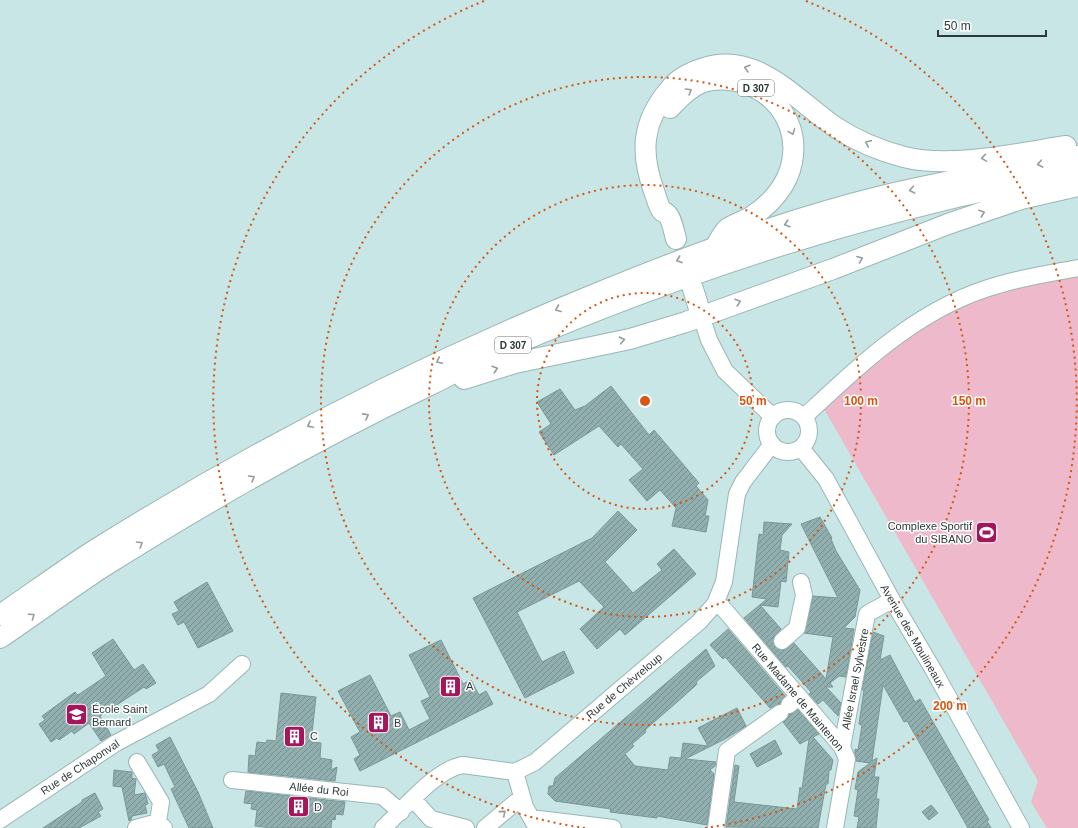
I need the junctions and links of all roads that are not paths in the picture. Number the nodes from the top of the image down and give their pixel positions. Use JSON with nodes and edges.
{"nodes":[{"id":1,"x":1078,"y":144,"type":"edge"},
{"id":2,"x":1078,"y":156,"type":"edge"},
{"id":3,"x":1078,"y":172,"type":"edge"},
{"id":4,"x":1078,"y":186,"type":"edge"},
{"id":5,"x":668,"y":214,"type":"junction"},
{"id":6,"x":676,"y":239,"type":"dead end"},
{"id":7,"x":715,"y":247,"type":"junction"},
{"id":8,"x":1078,"y":268,"type":"edge"},
{"id":9,"x":693,"y":289,"type":"dead end"},
{"id":10,"x":701,"y":315,"type":"junction"},
{"id":11,"x":404,"y":397,"type":"junction"},
{"id":12,"x":773,"y":417,"type":"junction"},
{"id":13,"x":804,"y":417,"type":"junction"},
{"id":14,"x":772,"y":444,"type":"junction"},
{"id":15,"x":801,"y":448,"type":"junction"},
{"id":16,"x":801,"y":582,"type":"dead end"},
{"id":17,"x":892,"y":600,"type":"junction"},
{"id":18,"x":715,"y":604,"type":"junction"},
{"id":19,"x":0,"y":615,"type":"edge"},
{"id":20,"x":0,"y":638,"type":"edge"},
{"id":21,"x":774,"y":648,"type":"junction"},
{"id":22,"x":242,"y":664,"type":"dead end"},
{"id":23,"x":789,"y":705,"type":"junction"},
{"id":24,"x":842,"y":747,"type":"junction"},
{"id":25,"x":137,"y":762,"type":"dead end"},
{"id":26,"x":515,"y":772,"type":"junction"},
{"id":27,"x":232,"y":780,"type":"dead end"},
{"id":28,"x":522,"y":797,"type":"junction"},
{"id":29,"x":413,"y":799,"type":"junction"},
{"id":30,"x":401,"y":812,"type":"junction"},
{"id":31,"x":0,"y":820,"type":"edge"},
{"id":32,"x":535,"y":824,"type":"edge"},
{"id":33,"x":161,"y":825,"type":"edge"},
{"id":34,"x":136,"y":828,"type":"edge"},
{"id":35,"x":383,"y":828,"type":"edge"},
{"id":36,"x":466,"y":828,"type":"edge"},
{"id":37,"x":485,"y":828,"type":"edge"},
{"id":38,"x":613,"y":828,"type":"edge"},
{"id":39,"x":716,"y":828,"type":"edge"},
{"id":40,"x":835,"y":828,"type":"edge"},
{"id":41,"x":1021,"y":828,"type":"edge"}],
"edges":[{"from":1,"to":5,"type":"main road","one_way":true},
{"from":2,"to":7,"type":"main road","number":"D 307","one_way":true},
{"from":3,"to":11,"type":"main road","number":"D 307"},
{"from":10,"to":4,"type":"main road","one_way":true},
{"from":5,"to":6,"type":"main road"},
{"from":5,"to":7,"type":"main road","number":"D 307","one_way":true},
{"from":7,"to":19,"type":"main road","number":"D 307","one_way":true},
{"from":8,"to":13,"type":"street"},
{"from":9,"to":10,"type":"main road"},
{"from":11,"to":10,"type":"main road","one_way":true},
{"from":10,"to":12,"type":"street"},
{"from":20,"to":11,"type":"main road","number":"D 307","one_way":true},
{"from":12,"to":13,"type":"street"},
{"from":12,"to":14,"type":"street"},
{"from":13,"to":15,"type":"street"},
{"from":14,"to":15,"type":"street"},
{"from":14,"to":18,"type":"street","name":"Rue de Chèvreloup"},
{"from":15,"to":17,"type":"street","name":"Avenue des Moulineaux"},
{"from":16,"to":21,"type":"street"},
{"from":17,"to":24,"type":"street","name":"Allée Israel Sylvestre"},
{"from":17,"to":41,"type":"street","name":"Avenue des Moulineaux"},
{"from":18,"to":21,"type":"street","name":"Rue Madame de Maintenon"},
{"from":18,"to":26,"type":"street","name":"Rue de Chèvreloup"},
{"from":21,"to":23,"type":"street","name":"Rue Madame de Maintenon"},
{"from":22,"to":31,"type":"street","name":"Rue de Chaponval"},
{"from":23,"to":24,"type":"street","name":"Rue Madame de Maintenon"},
{"from":23,"to":39,"type":"street"},
{"from":24,"to":40,"type":"street","name":"Rue Madame de Maintenon"},
{"from":25,"to":33,"type":"street"},
{"from":26,"to":28,"type":"street"},
{"from":26,"to":29,"type":"street"},
{"from":27,"to":30,"type":"street","name":"Allée du Roi"},
{"from":28,"to":32,"type":"street"},
{"from":37,"to":28,"type":"street","one_way":true},
{"from":29,"to":30,"type":"street"},
{"from":29,"to":36,"type":"street"},
{"from":30,"to":35,"type":"street"},
{"from":32,"to":38,"type":"street"},
{"from":33,"to":34,"type":"street"}]}
